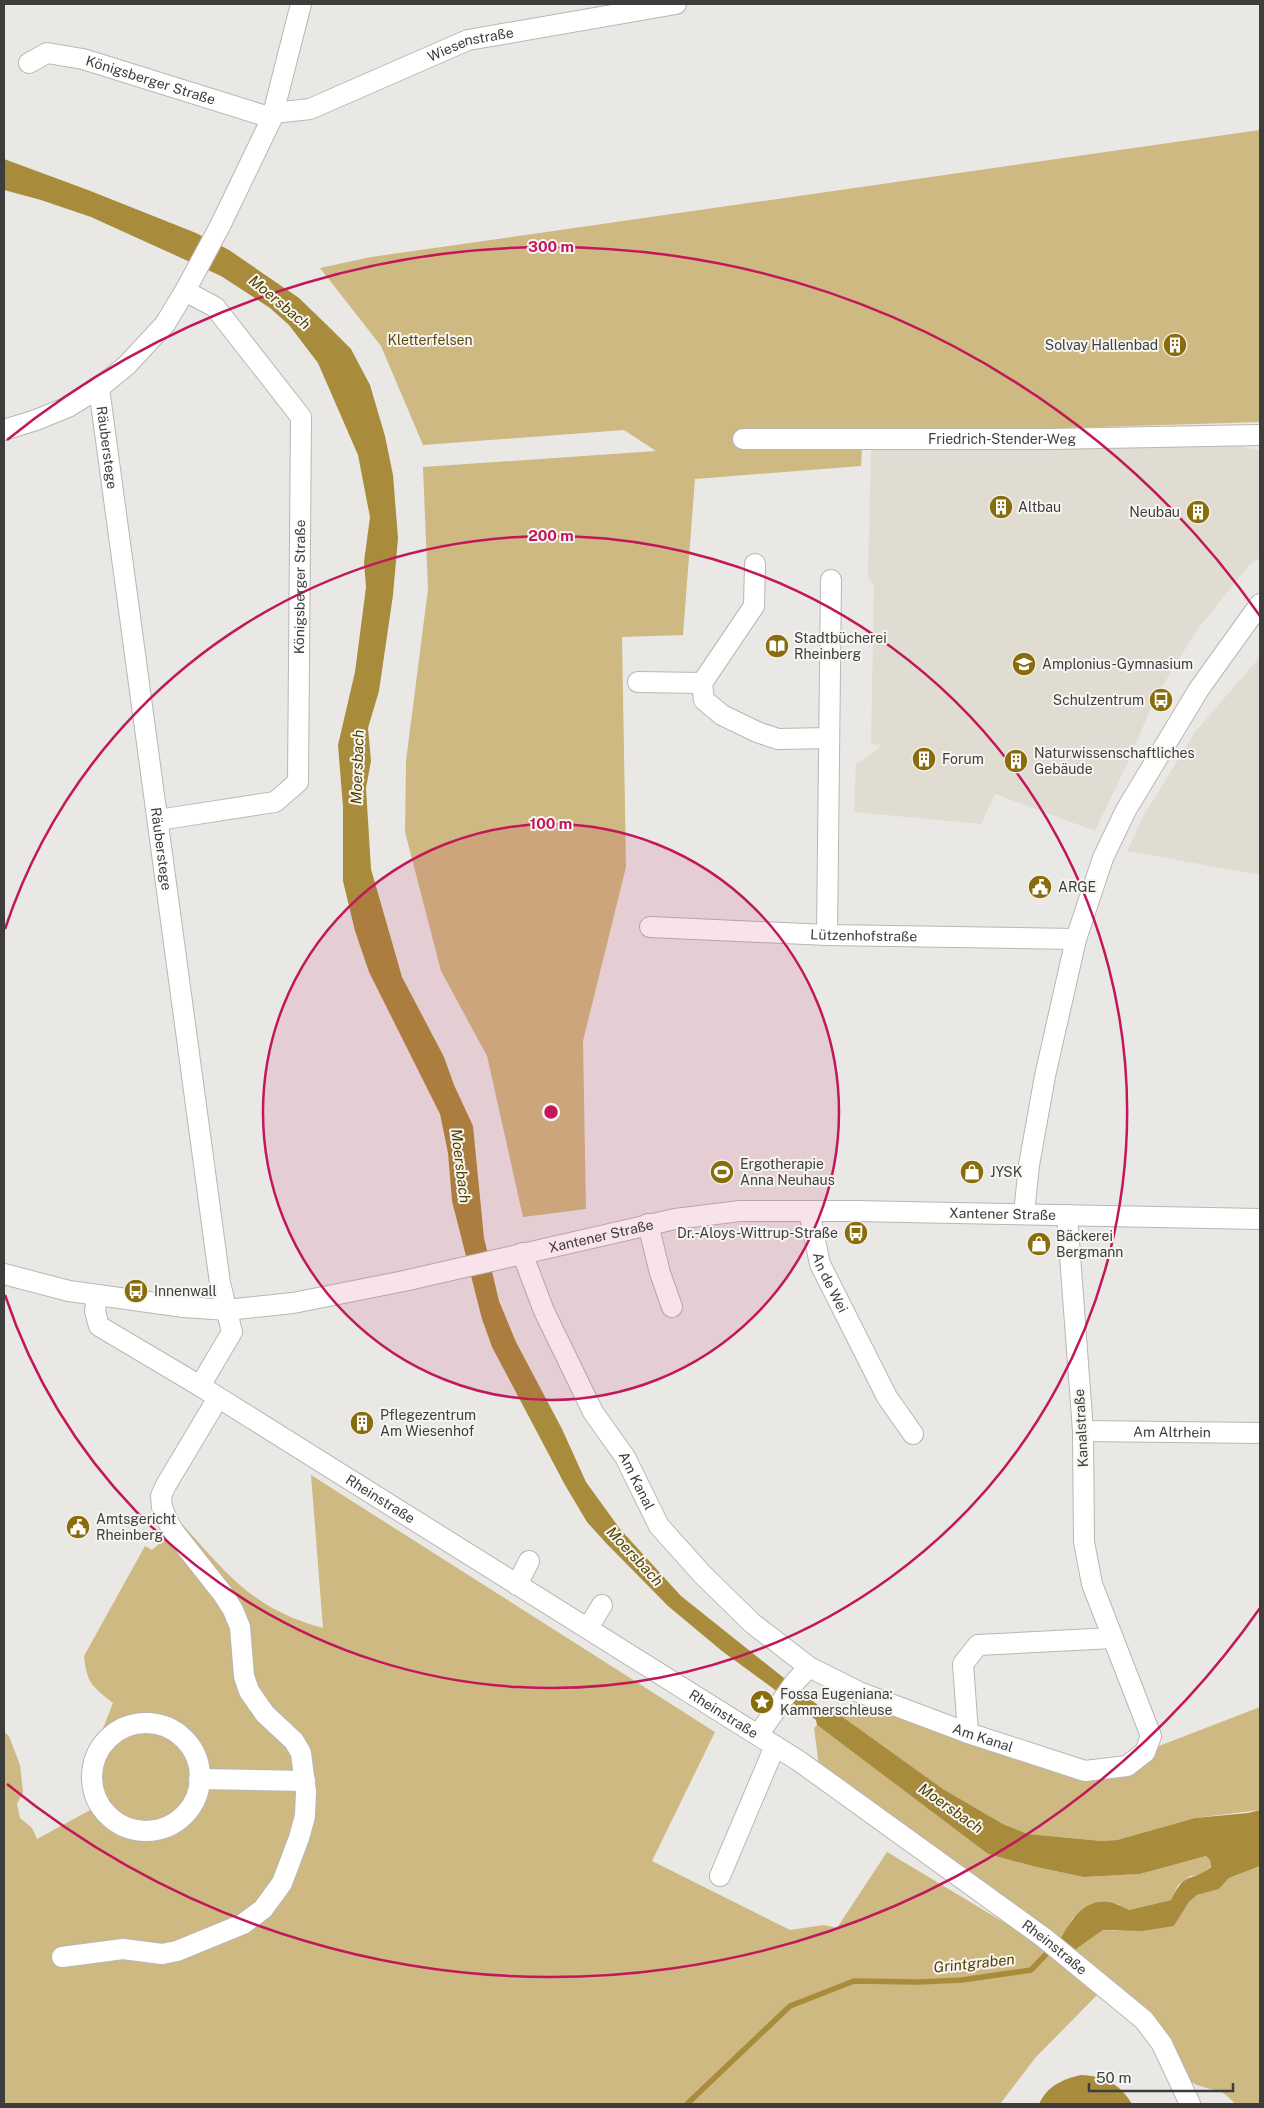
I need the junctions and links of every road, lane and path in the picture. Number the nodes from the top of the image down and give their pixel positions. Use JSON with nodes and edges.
{"nodes":[{"id":1,"x":301,"y":4,"type":"edge"},
{"id":2,"x":676,"y":4,"type":"edge"},
{"id":3,"x":29,"y":62,"type":"dead end"},
{"id":4,"x":273,"y":116,"type":"junction"},
{"id":5,"x":190,"y":283,"type":"junction"},
{"id":6,"x":99,"y":388,"type":"junction"},
{"id":7,"x":4,"y":430,"type":"edge"},
{"id":8,"x":1260,"y":435,"type":"edge"},
{"id":9,"x":743,"y":439,"type":"dead end"},
{"id":10,"x":755,"y":564,"type":"dead end"},
{"id":11,"x":831,"y":580,"type":"dead end"},
{"id":12,"x":1260,"y":604,"type":"edge"},
{"id":13,"x":638,"y":682,"type":"dead end"},
{"id":14,"x":702,"y":683,"type":"junction"},
{"id":15,"x":829,"y":738,"type":"junction"},
{"id":16,"x":158,"y":820,"type":"junction"},
{"id":17,"x":650,"y":927,"type":"dead end"},
{"id":18,"x":827,"y":935,"type":"junction"},
{"id":19,"x":1076,"y":939,"type":"junction"},
{"id":20,"x":809,"y":1211,"type":"junction"},
{"id":21,"x":1024,"y":1214,"type":"junction"},
{"id":22,"x":1067,"y":1215,"type":"junction"},
{"id":23,"x":1260,"y":1219,"type":"edge"},
{"id":24,"x":648,"y":1224,"type":"junction"},
{"id":25,"x":516,"y":1255,"type":"junction"},
{"id":26,"x":4,"y":1274,"type":"edge"},
{"id":27,"x":96,"y":1296,"type":"junction"},
{"id":28,"x":672,"y":1308,"type":"dead end"},
{"id":29,"x":227,"y":1310,"type":"junction"},
{"id":30,"x":200,"y":1386,"type":"junction"},
{"id":31,"x":218,"y":1398,"type":"junction"},
{"id":32,"x":1083,"y":1431,"type":"junction"},
{"id":33,"x":1260,"y":1433,"type":"edge"},
{"id":34,"x":914,"y":1434,"type":"dead end"},
{"id":35,"x":529,"y":1561,"type":"dead end"},
{"id":36,"x":517,"y":1585,"type":"junction"},
{"id":37,"x":602,"y":1605,"type":"dead end"},
{"id":38,"x":588,"y":1628,"type":"junction"},
{"id":39,"x":1113,"y":1638,"type":"junction"},
{"id":40,"x":809,"y":1667,"type":"junction"},
{"id":41,"x":968,"y":1733,"type":"junction"},
{"id":42,"x":758,"y":1735,"type":"junction"},
{"id":43,"x":1151,"y":1736,"type":"joint"},
{"id":44,"x":775,"y":1746,"type":"junction"},
{"id":45,"x":199,"y":1779,"type":"junction"},
{"id":46,"x":305,"y":1781,"type":"junction"},
{"id":47,"x":720,"y":1876,"type":"dead end"},
{"id":48,"x":62,"y":1957,"type":"dead end"},
{"id":49,"x":1190,"y":2104,"type":"edge"}],
"edges":[{"from":1,"to":4,"type":"street"},
{"from":2,"to":4,"type":"street","name":"Wiesenstraße"},
{"from":3,"to":4,"type":"street","name":"Königsberger Straße"},
{"from":4,"to":5,"type":"street"},
{"from":5,"to":6,"type":"street"},
{"from":5,"to":16,"type":"street","name":"Königsberger Straße"},
{"from":6,"to":7,"type":"street"},
{"from":6,"to":16,"type":"street","name":"Räuberstege"},
{"from":8,"to":9,"type":"street","name":"Friedrich-Stender-Weg"},
{"from":10,"to":14,"type":"street"},
{"from":11,"to":15,"type":"street"},
{"from":12,"to":19,"type":"street"},
{"from":13,"to":14,"type":"street"},
{"from":14,"to":15,"type":"street"},
{"from":15,"to":18,"type":"street"},
{"from":16,"to":29,"type":"street","name":"Räuberstege"},
{"from":17,"to":18,"type":"street","name":"Lützenhofstraße"},
{"from":18,"to":19,"type":"street","name":"Lützenhofstraße"},
{"from":19,"to":21,"type":"street"},
{"from":20,"to":21,"type":"street","name":"Xantener Straße"},
{"from":20,"to":24,"type":"street","name":"Xantener Straße"},
{"from":20,"to":34,"type":"street","name":"An de Wei"},
{"from":21,"to":22,"type":"street","name":"Xantener Straße"},
{"from":22,"to":23,"type":"street","name":"Xantener Straße"},
{"from":22,"to":32,"type":"street","name":"Kanalstraße"},
{"from":24,"to":25,"type":"street","name":"Xantener Straße"},
{"from":24,"to":28,"type":"street"},
{"from":25,"to":29,"type":"street","name":"Xantener Straße"},
{"from":25,"to":40,"type":"street","name":"Am Kanal"},
{"from":26,"to":27,"type":"street"},
{"from":27,"to":29,"type":"street","name":"Xantener Straße"},
{"from":27,"to":30,"type":"street","name":"Rheinstraße"},
{"from":29,"to":30,"type":"street"},
{"from":30,"to":31,"type":"street","name":"Rheinstraße"},
{"from":31,"to":36,"type":"street","name":"Rheinstraße"},
{"from":31,"to":46,"type":"street"},
{"from":32,"to":33,"type":"street","name":"Am Altrhein"},
{"from":32,"to":39,"type":"street","name":"Kanalstraße"},
{"from":35,"to":36,"type":"street"},
{"from":36,"to":38,"type":"street","name":"Rheinstraße"},
{"from":37,"to":38,"type":"street"},
{"from":38,"to":42,"type":"street","name":"Rheinstraße"},
{"from":39,"to":41,"type":"street"},
{"from":39,"to":43,"type":"street","name":"Kanalstraße"},
{"from":40,"to":41,"type":"street","name":"Am Kanal"},
{"from":40,"to":42,"type":"street"},
{"from":41,"to":43,"type":"street","name":"Am Kanal"},
{"from":42,"to":44,"type":"street","name":"Rheinstraße"},
{"from":44,"to":47,"type":"street"},
{"from":44,"to":49,"type":"street","name":"Rheinstraße"},
{"from":45,"to":45,"type":"street"},
{"from":45,"to":46,"type":"street"},
{"from":46,"to":48,"type":"street"}]}
